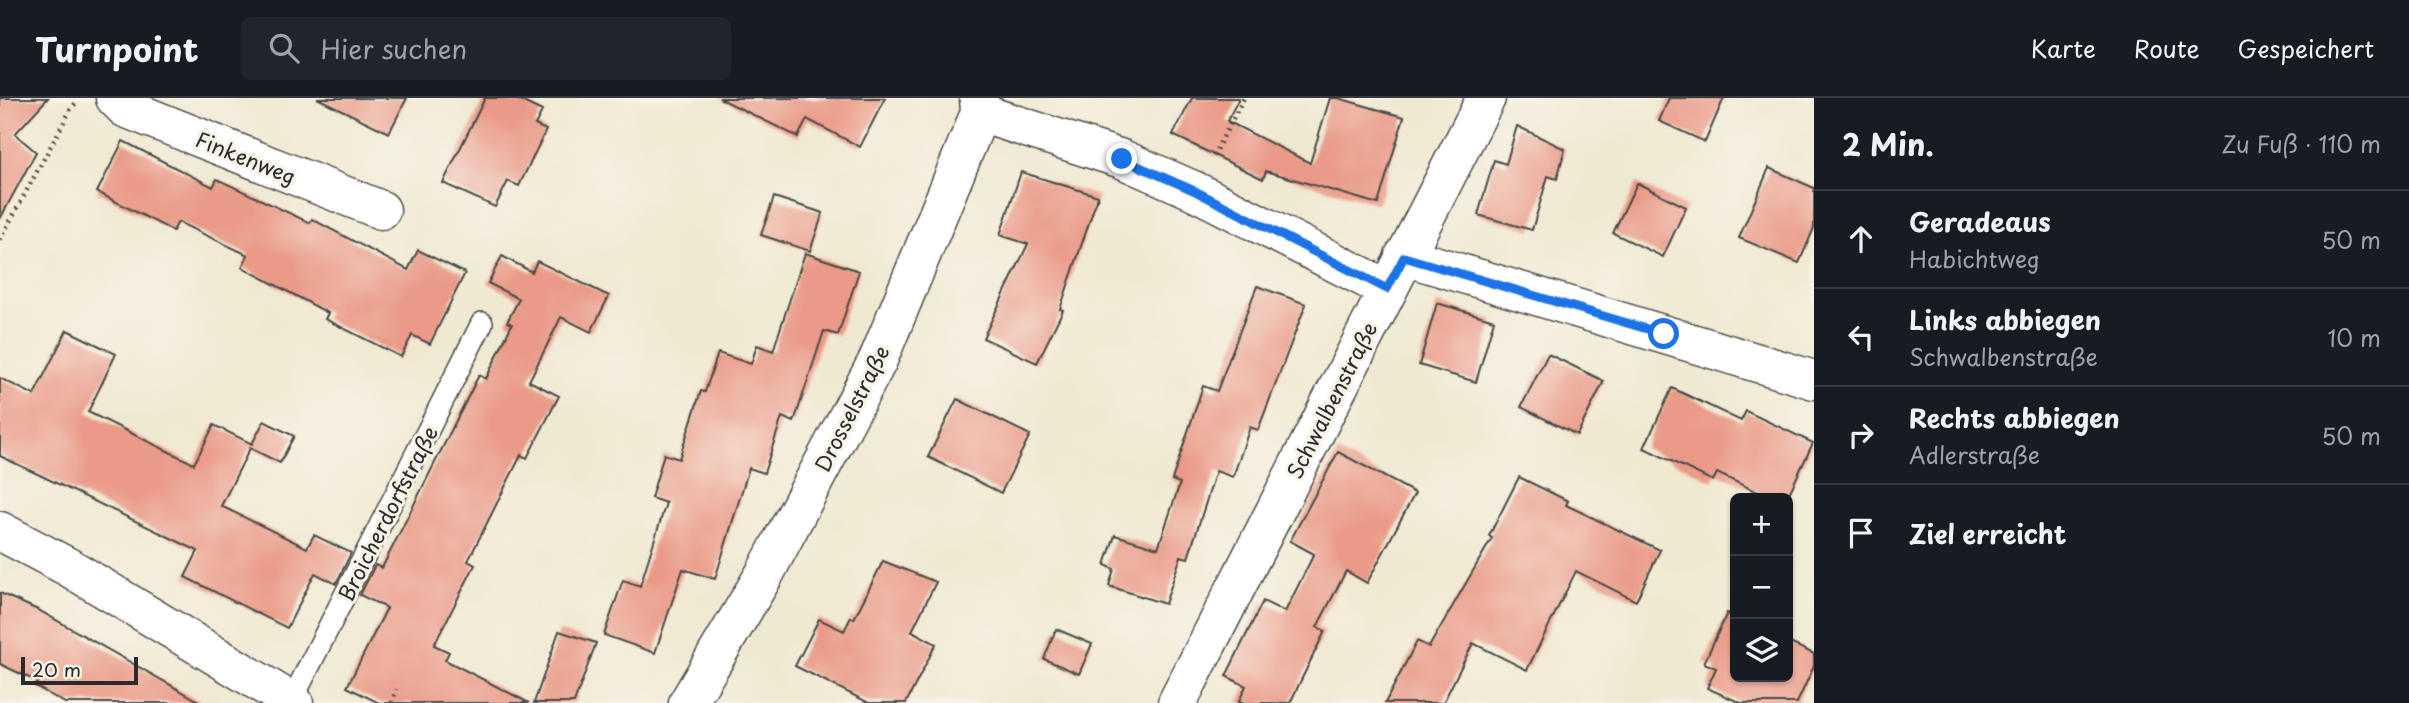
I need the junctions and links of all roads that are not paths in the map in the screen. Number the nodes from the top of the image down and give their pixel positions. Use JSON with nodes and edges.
{"nodes":[{"id":1,"x":115,"y":98,"type":"edge"},
{"id":2,"x":1486,"y":98,"type":"edge"},
{"id":3,"x":979,"y":106,"type":"edge"},
{"id":4,"x":381,"y":210,"type":"dead end"},
{"id":5,"x":1395,"y":273,"type":"junction"},
{"id":6,"x":482,"y":323,"type":"dead end"},
{"id":7,"x":1814,"y":380,"type":"edge"},
{"id":8,"x":0,"y":531,"type":"edge"},
{"id":9,"x":280,"y":699,"type":"edge"},
{"id":10,"x":688,"y":703,"type":"edge"},
{"id":11,"x":1177,"y":703,"type":"edge"}],
"edges":[{"from":1,"to":4,"type":"street","name":"Finkenweg"},
{"from":2,"to":5,"type":"street","name":"Schwalbenstraße"},
{"from":3,"to":5,"type":"street"},
{"from":3,"to":10,"type":"street","name":"Drosselstraße"},
{"from":5,"to":7,"type":"street"},
{"from":5,"to":11,"type":"street","name":"Schwalbenstraße"},
{"from":6,"to":9,"type":"lane","name":"Broicherdorfstraße"},
{"from":8,"to":9,"type":"street","name":"Broicherdorfstraße"}]}
